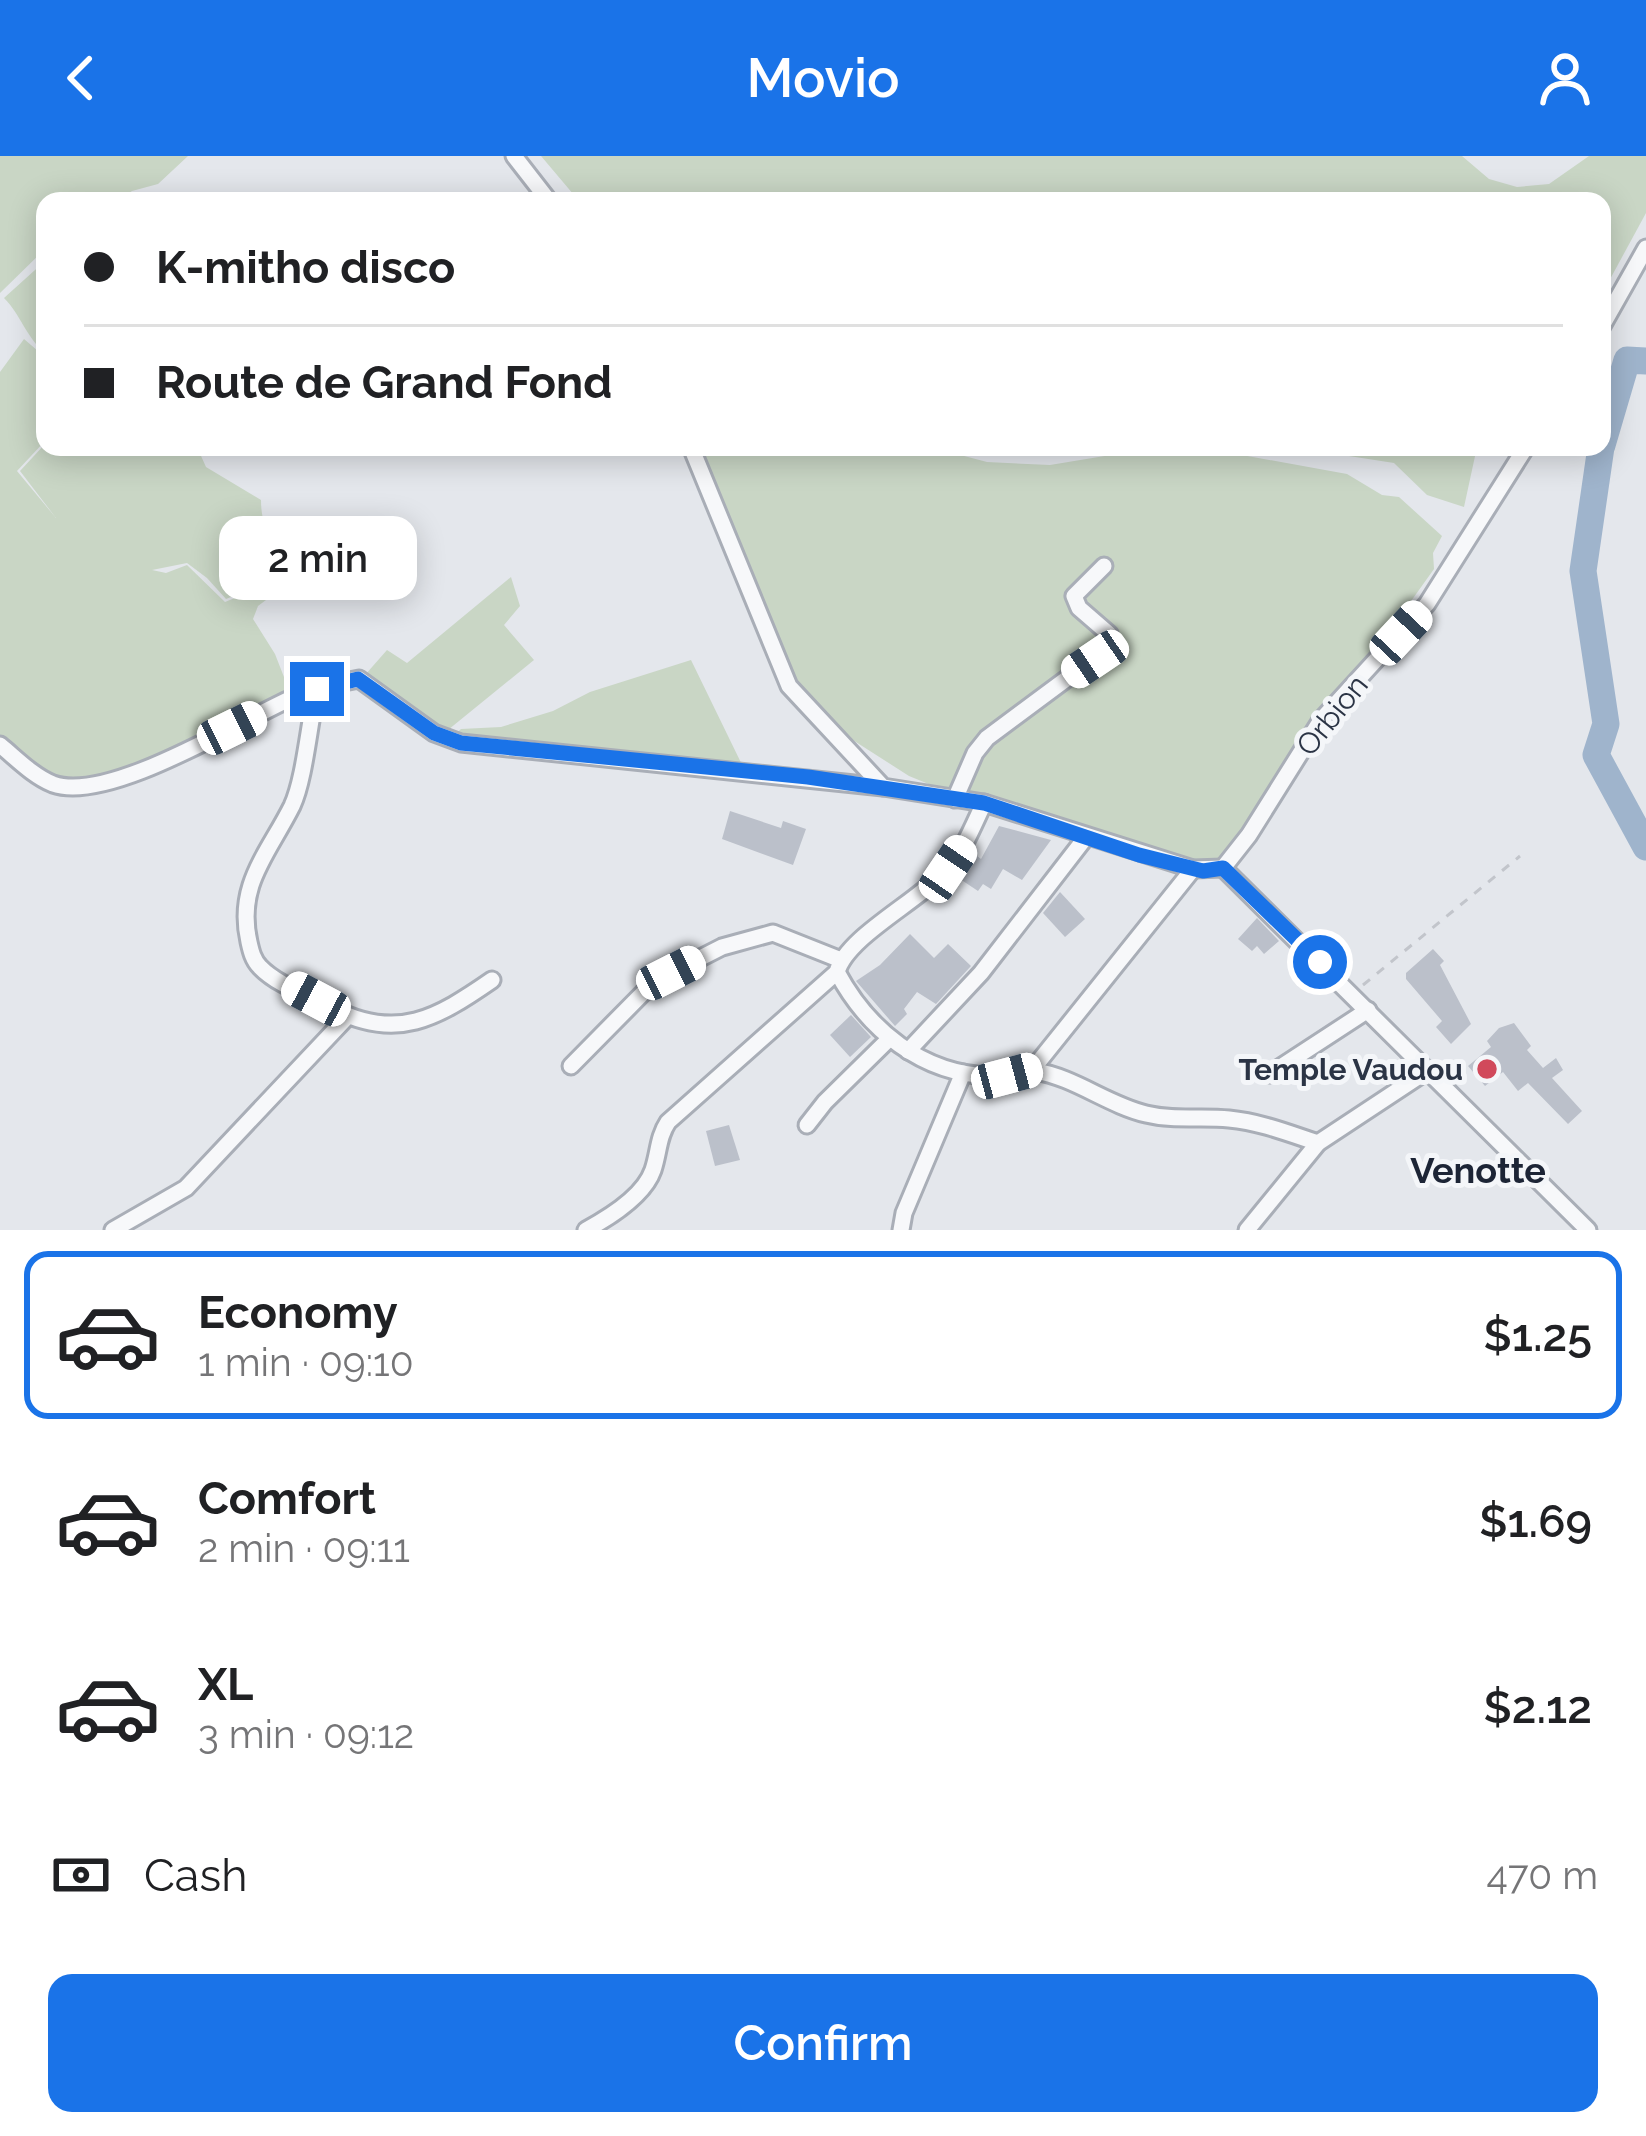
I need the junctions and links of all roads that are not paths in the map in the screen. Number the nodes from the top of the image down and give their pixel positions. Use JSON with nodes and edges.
{"nodes":[{"id":1,"x":514,"y":156,"type":"edge"},
{"id":2,"x":542,"y":192,"type":"edge"},
{"id":3,"x":1646,"y":248,"type":"edge"},
{"id":4,"x":1611,"y":310,"type":"edge"},
{"id":5,"x":696,"y":456,"type":"edge"},
{"id":6,"x":1520,"y":456,"type":"edge"},
{"id":7,"x":1104,"y":566,"type":"dead end"},
{"id":8,"x":317,"y":689,"type":"junction"},
{"id":9,"x":0,"y":745,"type":"edge"},
{"id":10,"x":883,"y":788,"type":"junction"},
{"id":11,"x":955,"y":799,"type":"junction"},
{"id":12,"x":984,"y":803,"type":"junction"},
{"id":13,"x":1086,"y":837,"type":"junction"},
{"id":14,"x":1223,"y":868,"type":"junction"},
{"id":15,"x":1192,"y":869,"type":"junction"},
{"id":16,"x":839,"y":966,"type":"junction"},
{"id":17,"x":492,"y":980,"type":"dead end"},
{"id":18,"x":1368,"y":1010,"type":"junction"},
{"id":19,"x":348,"y":1016,"type":"junction"},
{"id":20,"x":889,"y":1039,"type":"junction"},
{"id":21,"x":908,"y":1051,"type":"junction"},
{"id":22,"x":571,"y":1066,"type":"dead end"},
{"id":23,"x":1032,"y":1070,"type":"junction"},
{"id":24,"x":1427,"y":1071,"type":"junction"},
{"id":25,"x":963,"y":1073,"type":"junction"},
{"id":26,"x":1270,"y":1074,"type":"dead end"},
{"id":27,"x":807,"y":1125,"type":"dead end"},
{"id":28,"x":1318,"y":1143,"type":"junction"},
{"id":29,"x":113,"y":1230,"type":"edge"},
{"id":30,"x":586,"y":1230,"type":"edge"},
{"id":31,"x":901,"y":1230,"type":"edge"},
{"id":32,"x":1247,"y":1230,"type":"edge"},
{"id":33,"x":1588,"y":1230,"type":"edge"}],
"edges":[{"from":1,"to":2,"type":"street"},
{"from":3,"to":4,"type":"street"},
{"from":5,"to":10,"type":"street"},
{"from":6,"to":14,"type":"street","name":"Orbion"},
{"from":7,"to":11,"type":"street"},
{"from":8,"to":9,"type":"street"},
{"from":8,"to":10,"type":"street"},
{"from":8,"to":19,"type":"street"},
{"from":10,"to":11,"type":"street"},
{"from":11,"to":12,"type":"street"},
{"from":12,"to":13,"type":"street"},
{"from":12,"to":16,"type":"street"},
{"from":13,"to":15,"type":"street"},
{"from":13,"to":21,"type":"street"},
{"from":14,"to":15,"type":"street"},
{"from":14,"to":18,"type":"street"},
{"from":15,"to":23,"type":"street"},
{"from":16,"to":20,"type":"street"},
{"from":16,"to":22,"type":"street"},
{"from":16,"to":30,"type":"street"},
{"from":17,"to":19,"type":"street"},
{"from":18,"to":24,"type":"street"},
{"from":18,"to":26,"type":"street"},
{"from":19,"to":29,"type":"street"},
{"from":20,"to":21,"type":"street"},
{"from":20,"to":27,"type":"street"},
{"from":21,"to":25,"type":"street"},
{"from":23,"to":25,"type":"street"},
{"from":23,"to":28,"type":"street"},
{"from":24,"to":28,"type":"street"},
{"from":24,"to":33,"type":"street"},
{"from":25,"to":31,"type":"street"},
{"from":28,"to":32,"type":"street"}]}
